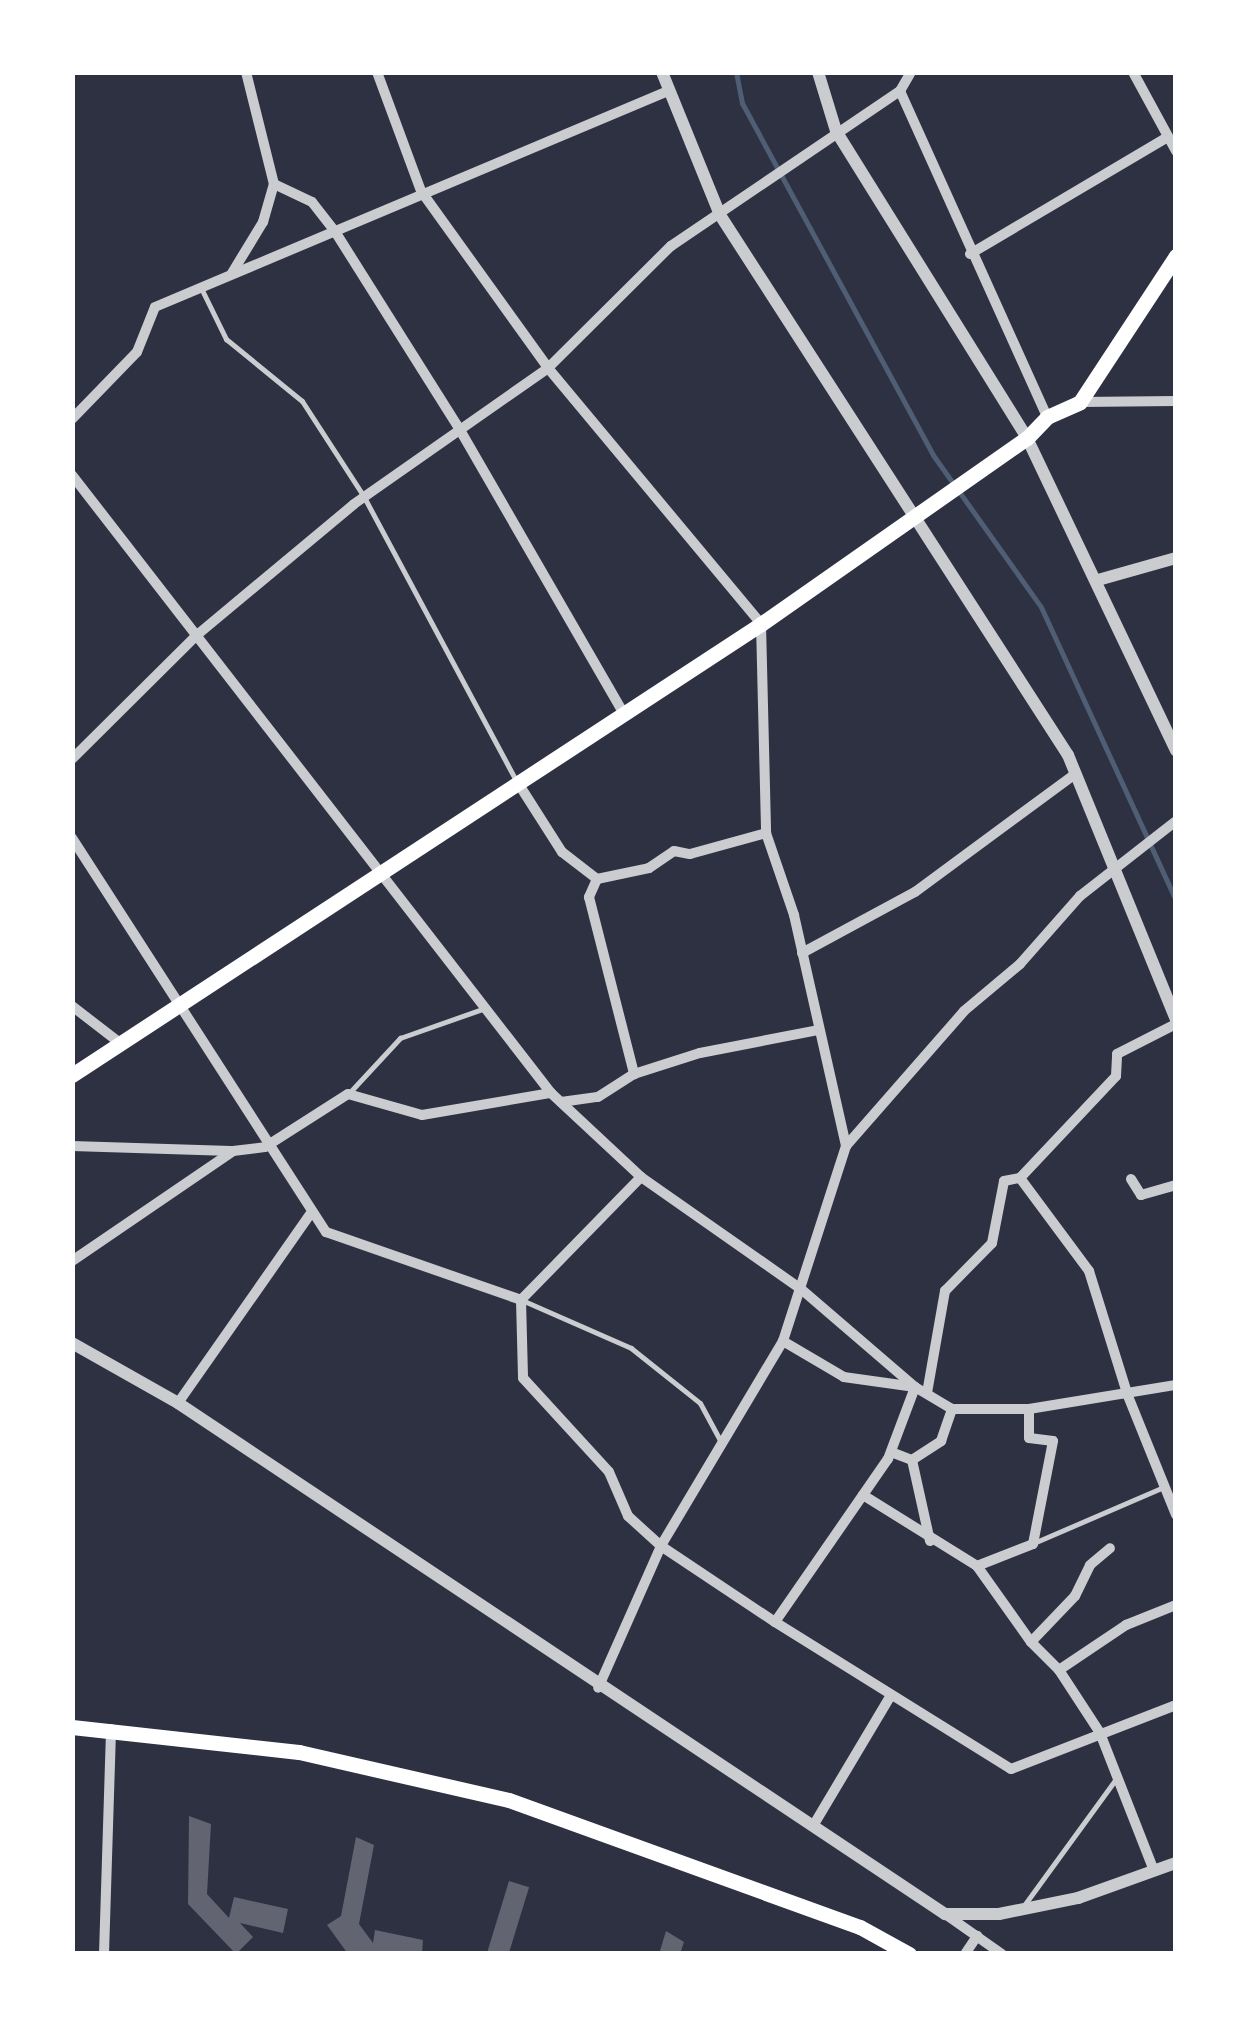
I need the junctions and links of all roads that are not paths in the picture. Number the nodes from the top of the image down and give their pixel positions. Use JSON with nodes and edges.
{"nodes":[{"id":1,"x":246,"y":72,"type":"edge"},
{"id":2,"x":377,"y":72,"type":"edge"},
{"id":3,"x":662,"y":72,"type":"edge"},
{"id":4,"x":818,"y":72,"type":"edge"},
{"id":5,"x":911,"y":72,"type":"edge"},
{"id":6,"x":1134,"y":72,"type":"edge"},
{"id":7,"x":668,"y":91,"type":"junction"},
{"id":8,"x":900,"y":91,"type":"junction"},
{"id":9,"x":836,"y":132,"type":"junction"},
{"id":10,"x":1168,"y":136,"type":"junction"},
{"id":11,"x":1176,"y":151,"type":"edge"},
{"id":12,"x":274,"y":184,"type":"junction"},
{"id":13,"x":421,"y":191,"type":"junction"},
{"id":14,"x":720,"y":215,"type":"junction"},
{"id":15,"x":336,"y":233,"type":"junction"},
{"id":16,"x":970,"y":254,"type":"junction"},
{"id":17,"x":1176,"y":256,"type":"edge"},
{"id":18,"x":232,"y":273,"type":"junction"},
{"id":19,"x":201,"y":287,"type":"junction"},
{"id":20,"x":548,"y":368,"type":"junction"},
{"id":21,"x":1176,"y":401,"type":"edge"},
{"id":22,"x":1080,"y":402,"type":"junction"},
{"id":23,"x":1046,"y":416,"type":"junction"},
{"id":24,"x":72,"y":419,"type":"edge"},
{"id":25,"x":460,"y":430,"type":"junction"},
{"id":26,"x":1027,"y":438,"type":"junction"},
{"id":27,"x":72,"y":475,"type":"edge"},
{"id":28,"x":364,"y":497,"type":"junction"},
{"id":29,"x":911,"y":514,"type":"junction"},
{"id":30,"x":1176,"y":558,"type":"edge"},
{"id":31,"x":1098,"y":580,"type":"junction"},
{"id":32,"x":762,"y":624,"type":"junction"},
{"id":33,"x":197,"y":635,"type":"junction"},
{"id":34,"x":624,"y":714,"type":"junction"},
{"id":35,"x":1176,"y":750,"type":"edge"},
{"id":36,"x":72,"y":759,"type":"edge"},
{"id":37,"x":1076,"y":774,"type":"junction"},
{"id":38,"x":518,"y":783,"type":"junction"},
{"id":39,"x":1176,"y":821,"type":"edge"},
{"id":40,"x":766,"y":833,"type":"junction"},
{"id":41,"x":72,"y":838,"type":"edge"},
{"id":42,"x":1114,"y":868,"type":"junction"},
{"id":43,"x":378,"y":874,"type":"junction"},
{"id":44,"x":598,"y":878,"type":"junction"},
{"id":45,"x":802,"y":953,"type":"junction"},
{"id":46,"x":181,"y":1003,"type":"junction"},
{"id":47,"x":72,"y":1006,"type":"edge"},
{"id":48,"x":488,"y":1007,"type":"junction"},
{"id":49,"x":1176,"y":1022,"type":"edge"},
{"id":50,"x":818,"y":1030,"type":"junction"},
{"id":51,"x":120,"y":1043,"type":"junction"},
{"id":52,"x":634,"y":1074,"type":"junction"},
{"id":53,"x":72,"y":1075,"type":"edge"},
{"id":54,"x":348,"y":1094,"type":"junction"},
{"id":55,"x":556,"y":1098,"type":"junction"},
{"id":56,"x":72,"y":1146,"type":"edge"},
{"id":57,"x":265,"y":1146,"type":"junction"},
{"id":58,"x":846,"y":1146,"type":"junction"},
{"id":59,"x":234,"y":1151,"type":"junction"},
{"id":60,"x":641,"y":1177,"type":"junction"},
{"id":61,"x":1020,"y":1178,"type":"junction"},
{"id":62,"x":1131,"y":1179,"type":"dead end"},
{"id":63,"x":1176,"y":1185,"type":"edge"},
{"id":64,"x":311,"y":1213,"type":"junction"},
{"id":65,"x":72,"y":1261,"type":"edge"},
{"id":66,"x":801,"y":1289,"type":"junction"},
{"id":67,"x":521,"y":1300,"type":"junction"},
{"id":68,"x":783,"y":1341,"type":"junction"},
{"id":69,"x":72,"y":1343,"type":"edge"},
{"id":70,"x":1176,"y":1385,"type":"edge"},
{"id":71,"x":916,"y":1387,"type":"junction"},
{"id":72,"x":927,"y":1393,"type":"junction"},
{"id":73,"x":1128,"y":1396,"type":"junction"},
{"id":74,"x":178,"y":1403,"type":"junction"},
{"id":75,"x":952,"y":1409,"type":"junction"},
{"id":76,"x":1029,"y":1409,"type":"junction"},
{"id":77,"x":722,"y":1444,"type":"junction"},
{"id":78,"x":891,"y":1452,"type":"junction"},
{"id":79,"x":912,"y":1460,"type":"junction"},
{"id":80,"x":1164,"y":1487,"type":"junction"},
{"id":81,"x":863,"y":1495,"type":"junction"},
{"id":82,"x":1176,"y":1515,"type":"edge"},
{"id":83,"x":930,"y":1542,"type":"junction"},
{"id":84,"x":1033,"y":1544,"type":"junction"},
{"id":85,"x":661,"y":1546,"type":"junction"},
{"id":86,"x":1110,"y":1548,"type":"dead end"},
{"id":87,"x":977,"y":1566,"type":"junction"},
{"id":88,"x":1176,"y":1605,"type":"edge"},
{"id":89,"x":775,"y":1622,"type":"junction"},
{"id":90,"x":1031,"y":1642,"type":"junction"},
{"id":91,"x":1059,"y":1670,"type":"junction"},
{"id":92,"x":598,"y":1688,"type":"junction"},
{"id":93,"x":890,"y":1698,"type":"junction"},
{"id":94,"x":1176,"y":1704,"type":"edge"},
{"id":95,"x":72,"y":1727,"type":"edge"},
{"id":96,"x":111,"y":1729,"type":"junction"},
{"id":97,"x":1100,"y":1733,"type":"junction"},
{"id":98,"x":1117,"y":1778,"type":"junction"},
{"id":99,"x":813,"y":1826,"type":"junction"},
{"id":100,"x":1176,"y":1863,"type":"edge"},
{"id":101,"x":1154,"y":1871,"type":"junction"},
{"id":102,"x":1021,"y":1910,"type":"junction"},
{"id":103,"x":944,"y":1914,"type":"junction"},
{"id":104,"x":977,"y":1936,"type":"junction"},
{"id":105,"x":104,"y":1954,"type":"edge"},
{"id":106,"x":909,"y":1954,"type":"edge"},
{"id":107,"x":965,"y":1954,"type":"edge"},
{"id":108,"x":1002,"y":1954,"type":"edge"}],
"edges":[{"from":1,"to":12,"type":"street"},
{"from":2,"to":13,"type":"street"},
{"from":3,"to":7,"type":"street"},
{"from":4,"to":9,"type":"street"},
{"from":5,"to":8,"type":"street"},
{"from":6,"to":10,"type":"street"},
{"from":7,"to":13,"type":"street"},
{"from":7,"to":14,"type":"street"},
{"from":8,"to":9,"type":"street"},
{"from":8,"to":16,"type":"street"},
{"from":9,"to":14,"type":"street"},
{"from":9,"to":26,"type":"street"},
{"from":10,"to":11,"type":"street"},
{"from":10,"to":16,"type":"street"},
{"from":12,"to":15,"type":"street"},
{"from":12,"to":18,"type":"street"},
{"from":13,"to":15,"type":"street"},
{"from":13,"to":20,"type":"street"},
{"from":14,"to":20,"type":"street"},
{"from":14,"to":29,"type":"street"},
{"from":15,"to":18,"type":"street"},
{"from":15,"to":25,"type":"street"},
{"from":16,"to":23,"type":"street"},
{"from":17,"to":22,"type":"main road"},
{"from":18,"to":19,"type":"street"},
{"from":19,"to":24,"type":"street"},
{"from":19,"to":28,"type":"lane"},
{"from":20,"to":25,"type":"street"},
{"from":20,"to":32,"type":"street"},
{"from":21,"to":22,"type":"street"},
{"from":22,"to":23,"type":"main road"},
{"from":23,"to":26,"type":"main road"},
{"from":25,"to":28,"type":"street"},
{"from":25,"to":34,"type":"street"},
{"from":26,"to":29,"type":"main road"},
{"from":26,"to":31,"type":"street"},
{"from":27,"to":33,"type":"street"},
{"from":28,"to":33,"type":"street"},
{"from":28,"to":38,"type":"lane"},
{"from":29,"to":32,"type":"main road"},
{"from":29,"to":37,"type":"street"},
{"from":30,"to":31,"type":"street"},
{"from":31,"to":35,"type":"street"},
{"from":32,"to":34,"type":"main road"},
{"from":32,"to":40,"type":"street"},
{"from":33,"to":36,"type":"street"},
{"from":33,"to":43,"type":"street"},
{"from":34,"to":38,"type":"main road"},
{"from":37,"to":42,"type":"street"},
{"from":37,"to":45,"type":"street"},
{"from":38,"to":43,"type":"main road"},
{"from":38,"to":44,"type":"street"},
{"from":39,"to":42,"type":"street"},
{"from":40,"to":44,"type":"street"},
{"from":40,"to":45,"type":"street"},
{"from":41,"to":46,"type":"street"},
{"from":42,"to":49,"type":"street"},
{"from":42,"to":58,"type":"street"},
{"from":43,"to":46,"type":"main road"},
{"from":43,"to":48,"type":"street"},
{"from":44,"to":52,"type":"street"},
{"from":45,"to":50,"type":"street"},
{"from":46,"to":51,"type":"main road"},
{"from":46,"to":57,"type":"street"},
{"from":47,"to":51,"type":"street"},
{"from":48,"to":54,"type":"lane"},
{"from":48,"to":55,"type":"street"},
{"from":49,"to":61,"type":"street"},
{"from":50,"to":52,"type":"street"},
{"from":50,"to":58,"type":"street"},
{"from":51,"to":53,"type":"main road"},
{"from":52,"to":55,"type":"street"},
{"from":54,"to":55,"type":"street"},
{"from":54,"to":57,"type":"street"},
{"from":55,"to":60,"type":"street"},
{"from":56,"to":59,"type":"street"},
{"from":57,"to":59,"type":"street"},
{"from":57,"to":64,"type":"street"},
{"from":58,"to":66,"type":"street"},
{"from":59,"to":65,"type":"street"},
{"from":60,"to":66,"type":"street"},
{"from":60,"to":67,"type":"street"},
{"from":61,"to":72,"type":"street"},
{"from":61,"to":73,"type":"street"},
{"from":62,"to":63,"type":"street"},
{"from":64,"to":67,"type":"street"},
{"from":64,"to":74,"type":"street"},
{"from":66,"to":68,"type":"street"},
{"from":66,"to":71,"type":"street"},
{"from":67,"to":77,"type":"lane"},
{"from":67,"to":85,"type":"street"},
{"from":68,"to":71,"type":"street"},
{"from":68,"to":77,"type":"street"},
{"from":69,"to":74,"type":"street"},
{"from":70,"to":73,"type":"street"},
{"from":71,"to":72,"type":"street"},
{"from":71,"to":78,"type":"street"},
{"from":72,"to":75,"type":"street"},
{"from":73,"to":76,"type":"street"},
{"from":73,"to":80,"type":"street"},
{"from":74,"to":92,"type":"street"},
{"from":75,"to":76,"type":"street"},
{"from":75,"to":79,"type":"street"},
{"from":76,"to":84,"type":"street"},
{"from":77,"to":85,"type":"street"},
{"from":78,"to":79,"type":"street"},
{"from":78,"to":81,"type":"street"},
{"from":79,"to":83,"type":"street"},
{"from":80,"to":82,"type":"street"},
{"from":80,"to":84,"type":"lane"},
{"from":81,"to":83,"type":"street"},
{"from":81,"to":89,"type":"street"},
{"from":83,"to":87,"type":"street"},
{"from":84,"to":87,"type":"street"},
{"from":85,"to":89,"type":"street"},
{"from":85,"to":92,"type":"street"},
{"from":86,"to":90,"type":"street"},
{"from":87,"to":90,"type":"street"},
{"from":88,"to":91,"type":"street"},
{"from":89,"to":93,"type":"street"},
{"from":90,"to":91,"type":"street"},
{"from":91,"to":97,"type":"street"},
{"from":92,"to":99,"type":"street"},
{"from":93,"to":97,"type":"street"},
{"from":93,"to":99,"type":"street"},
{"from":94,"to":97,"type":"street"},
{"from":95,"to":96,"type":"main road"},
{"from":96,"to":105,"type":"street"},
{"from":96,"to":106,"type":"main road"},
{"from":97,"to":98,"type":"street"},
{"from":98,"to":101,"type":"street"},
{"from":98,"to":102,"type":"lane"},
{"from":99,"to":103,"type":"street"},
{"from":100,"to":101,"type":"street"},
{"from":101,"to":102,"type":"street"},
{"from":102,"to":103,"type":"street"},
{"from":103,"to":104,"type":"street"},
{"from":104,"to":107,"type":"street"},
{"from":104,"to":108,"type":"street"}]}
